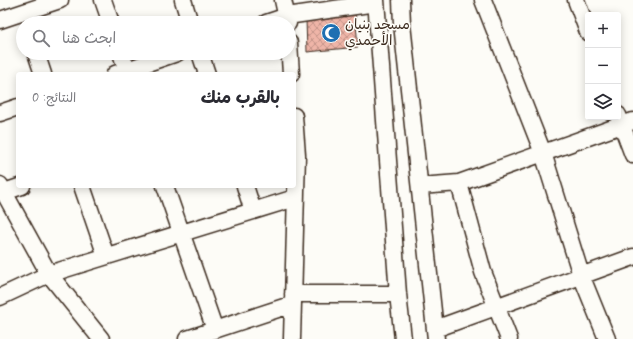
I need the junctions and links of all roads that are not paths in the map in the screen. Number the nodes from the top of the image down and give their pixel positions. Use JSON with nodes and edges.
{"nodes":[{"id":1,"x":60,"y":0,"type":"edge"},
{"id":2,"x":103,"y":0,"type":"edge"},
{"id":3,"x":183,"y":0,"type":"edge"},
{"id":4,"x":283,"y":0,"type":"edge"},
{"id":5,"x":401,"y":0,"type":"edge"},
{"id":6,"x":483,"y":0,"type":"edge"},
{"id":7,"x":576,"y":0,"type":"edge"},
{"id":8,"x":376,"y":2,"type":"edge"},
{"id":9,"x":22,"y":12,"type":"edge"},
{"id":10,"x":108,"y":16,"type":"edge"},
{"id":11,"x":188,"y":16,"type":"edge"},
{"id":12,"x":286,"y":16,"type":"edge"},
{"id":13,"x":296,"y":18,"type":"edge"},
{"id":14,"x":0,"y":20,"type":"edge"},
{"id":15,"x":585,"y":24,"type":"edge"},
{"id":16,"x":38,"y":60,"type":"edge"},
{"id":17,"x":122,"y":60,"type":"edge"},
{"id":18,"x":158,"y":60,"type":"edge"},
{"id":19,"x":202,"y":60,"type":"edge"},
{"id":20,"x":290,"y":60,"type":"edge"},
{"id":21,"x":42,"y":72,"type":"edge"},
{"id":22,"x":123,"y":72,"type":"edge"},
{"id":23,"x":126,"y":72,"type":"edge"},
{"id":24,"x":206,"y":72,"type":"edge"},
{"id":25,"x":291,"y":72,"type":"edge"},
{"id":26,"x":409,"y":86,"type":"junction"},
{"id":27,"x":382,"y":89,"type":"junction"},
{"id":28,"x":16,"y":107,"type":"edge"},
{"id":29,"x":0,"y":113,"type":"edge"},
{"id":30,"x":624,"y":121,"type":"edge"},
{"id":31,"x":296,"y":142,"type":"edge"},
{"id":32,"x":543,"y":153,"type":"junction"},
{"id":33,"x":633,"y":155,"type":"edge"},
{"id":34,"x":296,"y":176,"type":"edge"},
{"id":35,"x":459,"y":183,"type":"junction"},
{"id":36,"x":420,"y":186,"type":"junction"},
{"id":37,"x":16,"y":187,"type":"edge"},
{"id":38,"x":2,"y":188,"type":"edge"},
{"id":39,"x":83,"y":188,"type":"edge"},
{"id":40,"x":166,"y":188,"type":"edge"},
{"id":41,"x":246,"y":188,"type":"edge"},
{"id":42,"x":295,"y":188,"type":"edge"},
{"id":43,"x":295,"y":198,"type":"junction"},
{"id":44,"x":253,"y":211,"type":"junction"},
{"id":45,"x":181,"y":233,"type":"junction"},
{"id":46,"x":106,"y":256,"type":"junction"},
{"id":47,"x":633,"y":257,"type":"edge"},
{"id":48,"x":49,"y":274,"type":"junction"},
{"id":49,"x":581,"y":275,"type":"junction"},
{"id":50,"x":398,"y":294,"type":"junction"},
{"id":51,"x":0,"y":297,"type":"edge"},
{"id":52,"x":293,"y":299,"type":"junction"},
{"id":53,"x":496,"y":306,"type":"junction"},
{"id":54,"x":209,"y":334,"type":"edge"},
{"id":55,"x":436,"y":334,"type":"edge"},
{"id":56,"x":101,"y":339,"type":"edge"},
{"id":57,"x":187,"y":339,"type":"edge"},
{"id":58,"x":292,"y":339,"type":"edge"},
{"id":59,"x":403,"y":339,"type":"edge"},
{"id":60,"x":509,"y":339,"type":"edge"},
{"id":61,"x":607,"y":339,"type":"edge"}],
"edges":[{"from":1,"to":9,"type":"street"},
{"from":2,"to":10,"type":"street"},
{"from":3,"to":11,"type":"street"},
{"from":4,"to":12,"type":"street"},
{"from":5,"to":26,"type":"street"},
{"from":6,"to":32,"type":"street"},
{"from":7,"to":15,"type":"street"},
{"from":8,"to":13,"type":"street"},
{"from":8,"to":27,"type":"street"},
{"from":9,"to":14,"type":"street"},
{"from":16,"to":21,"type":"street"},
{"from":17,"to":22,"type":"street"},
{"from":18,"to":23,"type":"street"},
{"from":19,"to":24,"type":"street"},
{"from":20,"to":25,"type":"street"},
{"from":26,"to":27,"type":"street"},
{"from":26,"to":36,"type":"street"},
{"from":27,"to":50,"type":"street"},
{"from":28,"to":29,"type":"street"},
{"from":30,"to":32,"type":"street"},
{"from":30,"to":33,"type":"street"},
{"from":31,"to":34,"type":"street"},
{"from":32,"to":35,"type":"street"},
{"from":32,"to":49,"type":"street"},
{"from":35,"to":36,"type":"street"},
{"from":35,"to":53,"type":"street"},
{"from":36,"to":55,"type":"street"},
{"from":37,"to":38,"type":"street"},
{"from":38,"to":48,"type":"street"},
{"from":39,"to":46,"type":"street"},
{"from":40,"to":45,"type":"street"},
{"from":41,"to":44,"type":"street"},
{"from":42,"to":43,"type":"street"},
{"from":43,"to":44,"type":"street"},
{"from":43,"to":52,"type":"street"},
{"from":44,"to":45,"type":"street"},
{"from":45,"to":46,"type":"street"},
{"from":45,"to":54,"type":"street"},
{"from":46,"to":48,"type":"street"},
{"from":47,"to":49,"type":"street"},
{"from":48,"to":51,"type":"street"},
{"from":48,"to":56,"type":"street"},
{"from":49,"to":53,"type":"street"},
{"from":49,"to":61,"type":"street"},
{"from":50,"to":52,"type":"street"},
{"from":50,"to":59,"type":"street"},
{"from":52,"to":54,"type":"street"},
{"from":52,"to":58,"type":"street"},
{"from":53,"to":55,"type":"street"},
{"from":53,"to":60,"type":"street"},
{"from":54,"to":57,"type":"street"}]}
